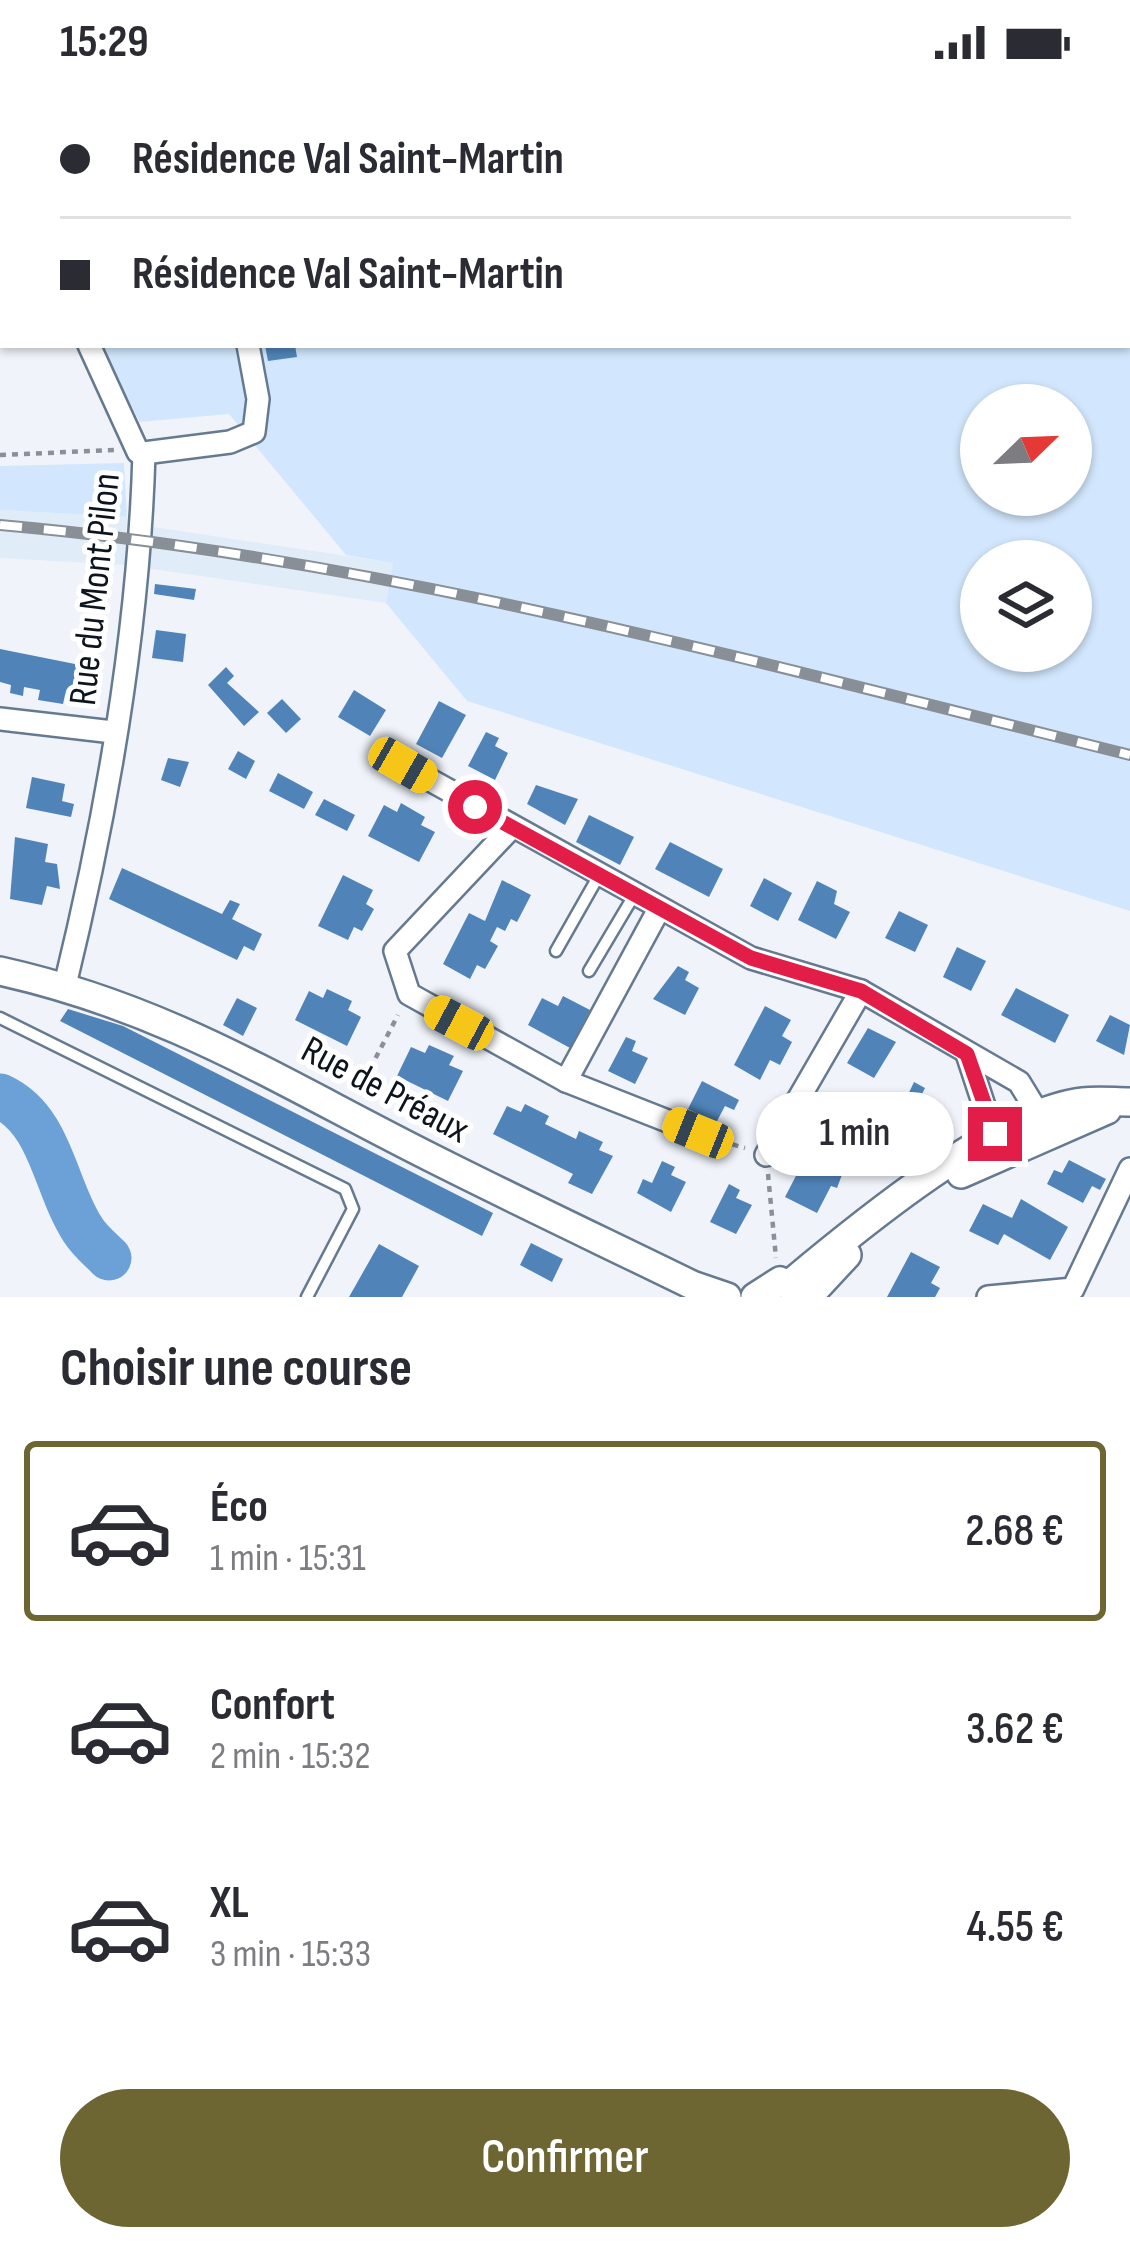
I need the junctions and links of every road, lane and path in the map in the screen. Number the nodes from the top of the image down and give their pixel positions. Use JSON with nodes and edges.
{"nodes":[{"id":1,"x":90,"y":348,"type":"edge"},
{"id":2,"x":249,"y":348,"type":"edge"},
{"id":3,"x":141,"y":453,"type":"junction"},
{"id":4,"x":0,"y":455,"type":"edge"},
{"id":5,"x":0,"y":719,"type":"edge"},
{"id":6,"x":113,"y":733,"type":"junction"},
{"id":7,"x":403,"y":765,"type":"dead end"},
{"id":8,"x":512,"y":828,"type":"junction"},
{"id":9,"x":598,"y":877,"type":"junction"},
{"id":10,"x":633,"y":897,"type":"junction"},
{"id":11,"x":658,"y":911,"type":"junction"},
{"id":12,"x":556,"y":952,"type":"dead end"},
{"id":13,"x":0,"y":971,"type":"edge"},
{"id":14,"x":589,"y":971,"type":"dead end"},
{"id":15,"x":64,"y":986,"type":"junction"},
{"id":16,"x":861,"y":991,"type":"junction"},
{"id":17,"x":409,"y":994,"type":"junction"},
{"id":18,"x":1,"y":1022,"type":"edge"},
{"id":19,"x":967,"y":1054,"type":"junction"},
{"id":20,"x":566,"y":1081,"type":"junction"},
{"id":21,"x":1129,"y":1102,"type":"edge"},
{"id":22,"x":348,"y":1111,"type":"junction"},
{"id":23,"x":1044,"y":1124,"type":"junction"},
{"id":24,"x":698,"y":1133,"type":"joint"},
{"id":25,"x":997,"y":1145,"type":"junction"},
{"id":26,"x":766,"y":1155,"type":"junction"},
{"id":27,"x":1130,"y":1169,"type":"edge"},
{"id":28,"x":787,"y":1291,"type":"edge"},
{"id":29,"x":307,"y":1297,"type":"edge"},
{"id":30,"x":727,"y":1297,"type":"edge"},
{"id":31,"x":988,"y":1297,"type":"edge"}],
"edges":[{"from":1,"to":3,"type":"street"},
{"from":2,"to":3,"type":"street"},
{"from":3,"to":4,"type":"path"},
{"from":3,"to":6,"type":"street","name":"Rue du Mont Pilon"},
{"from":5,"to":6,"type":"street","name":"Rue du Mont Pilon"},
{"from":6,"to":15,"type":"street","name":"Rue du Mont Pilon"},
{"from":7,"to":8,"type":"street"},
{"from":8,"to":9,"type":"street"},
{"from":8,"to":17,"type":"street"},
{"from":9,"to":10,"type":"street"},
{"from":9,"to":12,"type":"lane"},
{"from":10,"to":11,"type":"street"},
{"from":10,"to":14,"type":"lane"},
{"from":11,"to":16,"type":"street"},
{"from":11,"to":20,"type":"street"},
{"from":13,"to":15,"type":"street","name":"Rue de Préaux"},
{"from":15,"to":22,"type":"street","name":"Rue de Préaux"},
{"from":16,"to":19,"type":"street"},
{"from":16,"to":26,"type":"street"},
{"from":17,"to":20,"type":"street"},
{"from":17,"to":22,"type":"path"},
{"from":18,"to":29,"type":"lane"},
{"from":19,"to":23,"type":"street"},
{"from":19,"to":25,"type":"street"},
{"from":20,"to":24,"type":"street"},
{"from":21,"to":23,"type":"street"},
{"from":22,"to":30,"type":"street","name":"Rue de Préaux"},
{"from":23,"to":25,"type":"street"},
{"from":24,"to":26,"type":"path"},
{"from":25,"to":28,"type":"street"},
{"from":26,"to":28,"type":"path"},
{"from":27,"to":31,"type":"street"}]}
